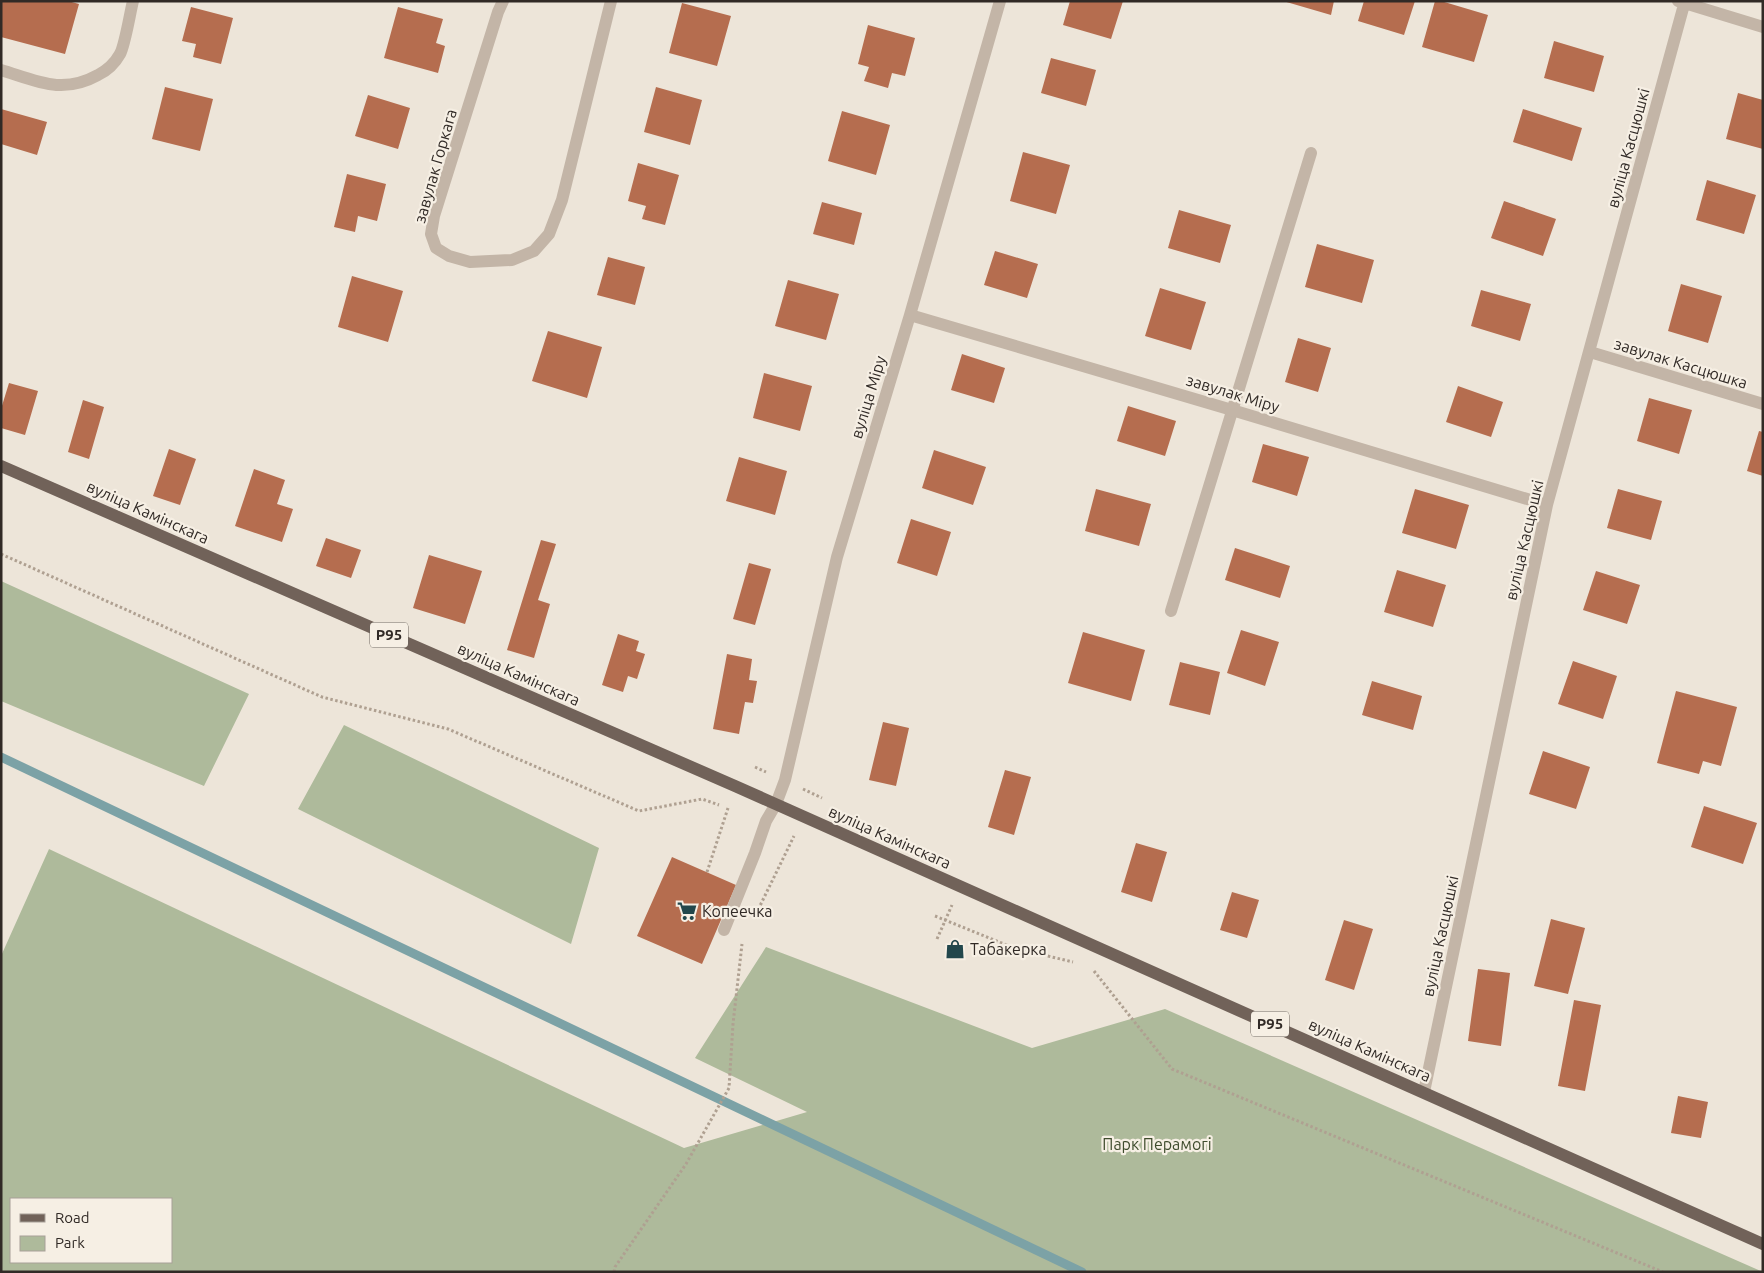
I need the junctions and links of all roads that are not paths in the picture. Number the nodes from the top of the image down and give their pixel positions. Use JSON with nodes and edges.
{"nodes":[{"id":1,"x":133,"y":1,"type":"edge"},
{"id":2,"x":503,"y":1,"type":"edge"},
{"id":3,"x":610,"y":1,"type":"edge"},
{"id":4,"x":1000,"y":1,"type":"edge"},
{"id":5,"x":1682,"y":2,"type":"edge"},
{"id":6,"x":1763,"y":27,"type":"edge"},
{"id":7,"x":1,"y":70,"type":"edge"},
{"id":8,"x":1311,"y":153,"type":"dead end"},
{"id":9,"x":910,"y":315,"type":"junction"},
{"id":10,"x":1590,"y":352,"type":"junction"},
{"id":11,"x":1763,"y":404,"type":"edge"},
{"id":12,"x":1232,"y":410,"type":"junction"},
{"id":13,"x":1,"y":466,"type":"edge"},
{"id":14,"x":1547,"y":505,"type":"junction"},
{"id":15,"x":1171,"y":611,"type":"dead end"},
{"id":16,"x":776,"y":804,"type":"junction"},
{"id":17,"x":724,"y":930,"type":"dead end"},
{"id":18,"x":1424,"y":1092,"type":"junction"},
{"id":19,"x":1763,"y":1244,"type":"edge"}],
"edges":[{"from":1,"to":7,"type":"street"},
{"from":2,"to":3,"type":"street","name":"завулак Горкага"},
{"from":4,"to":9,"type":"street","name":"вуліца Міру"},
{"from":5,"to":6,"type":"street"},
{"from":5,"to":10,"type":"street","name":"вуліца Касцюшкі"},
{"from":8,"to":12,"type":"street"},
{"from":9,"to":12,"type":"street","name":"завулак Міру"},
{"from":9,"to":16,"type":"street","name":"вуліца Міру"},
{"from":10,"to":11,"type":"street","name":"завулак Касцюшка"},
{"from":10,"to":14,"type":"street","name":"вуліца Касцюшкі"},
{"from":12,"to":14,"type":"street","name":"завулак Міру"},
{"from":12,"to":15,"type":"street"},
{"from":13,"to":16,"type":"main road","name":"вуліца Камінскага","number":"Р95"},
{"from":14,"to":18,"type":"street","name":"вуліца Касцюшкі"},
{"from":16,"to":17,"type":"street","name":"вуліца Міру"},
{"from":16,"to":18,"type":"main road","name":"вуліца Камінскага","number":"Р95"},
{"from":18,"to":19,"type":"main road","name":"вуліца Камінскага","number":"Р95"}]}
